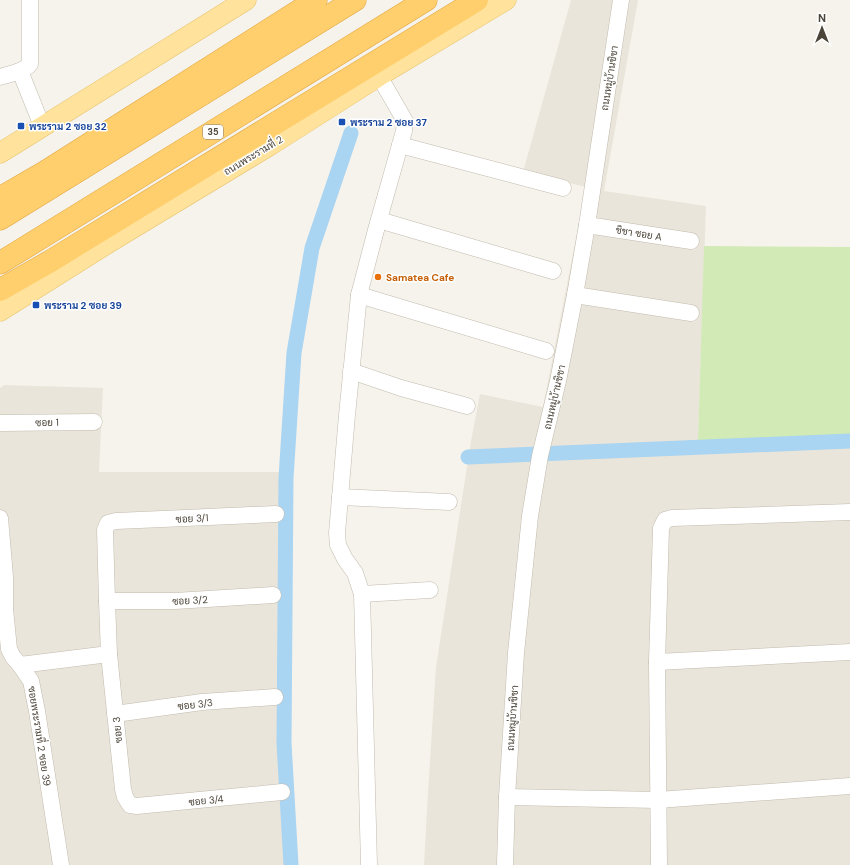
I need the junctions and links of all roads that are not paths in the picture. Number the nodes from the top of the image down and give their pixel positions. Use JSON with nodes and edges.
{"nodes":[{"id":1,"x":30,"y":0,"type":"edge"},
{"id":2,"x":246,"y":0,"type":"edge"},
{"id":3,"x":293,"y":0,"type":"edge"},
{"id":4,"x":316,"y":0,"type":"edge"},
{"id":5,"x":355,"y":0,"type":"edge"},
{"id":6,"x":412,"y":0,"type":"edge"},
{"id":7,"x":426,"y":0,"type":"edge"},
{"id":8,"x":477,"y":0,"type":"edge"},
{"id":9,"x":506,"y":0,"type":"edge"},
{"id":10,"x":621,"y":0,"type":"edge"},
{"id":11,"x":20,"y":71,"type":"junction"},
{"id":12,"x":379,"y":76,"type":"junction"},
{"id":13,"x":0,"y":77,"type":"edge"},
{"id":14,"x":42,"y":126,"type":"junction"},
{"id":15,"x":400,"y":145,"type":"junction"},
{"id":16,"x":0,"y":153,"type":"edge"},
{"id":17,"x":0,"y":182,"type":"edge"},
{"id":18,"x":563,"y":188,"type":"dead end"},
{"id":19,"x":0,"y":198,"type":"edge"},
{"id":20,"x":0,"y":219,"type":"edge"},
{"id":21,"x":379,"y":220,"type":"junction"},
{"id":22,"x":587,"y":225,"type":"junction"},
{"id":23,"x":691,"y":241,"type":"dead end"},
{"id":24,"x":0,"y":254,"type":"edge"},
{"id":25,"x":0,"y":263,"type":"edge"},
{"id":26,"x":553,"y":271,"type":"dead end"},
{"id":27,"x":0,"y":290,"type":"edge"},
{"id":28,"x":575,"y":295,"type":"junction"},
{"id":29,"x":359,"y":296,"type":"junction"},
{"id":30,"x":0,"y":311,"type":"edge"},
{"id":31,"x":691,"y":313,"type":"dead end"},
{"id":32,"x":546,"y":351,"type":"dead end"},
{"id":33,"x":351,"y":371,"type":"junction"},
{"id":34,"x":467,"y":406,"type":"dead end"},
{"id":35,"x":94,"y":422,"type":"dead end"},
{"id":36,"x":0,"y":423,"type":"edge"},
{"id":37,"x":340,"y":497,"type":"junction"},
{"id":38,"x":449,"y":502,"type":"dead end"},
{"id":39,"x":850,"y":512,"type":"edge"},
{"id":40,"x":276,"y":514,"type":"dead end"},
{"id":41,"x":0,"y":518,"type":"edge"},
{"id":42,"x":108,"y":523,"type":"joint"},
{"id":43,"x":430,"y":590,"type":"dead end"},
{"id":44,"x":362,"y":594,"type":"junction"},
{"id":45,"x":273,"y":595,"type":"dead end"},
{"id":46,"x":107,"y":601,"type":"junction"},
{"id":47,"x":2,"y":609,"type":"edge"},
{"id":48,"x":850,"y":652,"type":"edge"},
{"id":49,"x":109,"y":654,"type":"junction"},
{"id":50,"x":657,"y":662,"type":"junction"},
{"id":51,"x":20,"y":665,"type":"junction"},
{"id":52,"x":276,"y":697,"type":"dead end"},
{"id":53,"x":115,"y":714,"type":"junction"},
{"id":54,"x":850,"y":786,"type":"edge"},
{"id":55,"x":282,"y":792,"type":"dead end"},
{"id":56,"x":507,"y":797,"type":"junction"},
{"id":57,"x":658,"y":800,"type":"junction"},
{"id":58,"x":130,"y":805,"type":"joint"},
{"id":59,"x":61,"y":865,"type":"edge"},
{"id":60,"x":369,"y":865,"type":"edge"},
{"id":61,"x":505,"y":865,"type":"edge"},
{"id":62,"x":659,"y":865,"type":"edge"}],
"edges":[{"from":1,"to":11,"type":"street"},
{"from":2,"to":14,"type":"main road"},
{"from":3,"to":17,"type":"highway"},
{"from":4,"to":19,"type":"highway"},
{"from":5,"to":20,"type":"highway"},
{"from":6,"to":24,"type":"highway"},
{"from":7,"to":25,"type":"highway","number":"35"},
{"from":8,"to":27,"type":"highway"},
{"from":9,"to":12,"type":"main road","name":"ถนนพระรามที่ 2"},
{"from":10,"to":22,"type":"street","name":"ถนนหมู่บ้านชิชา"},
{"from":11,"to":13,"type":"street"},
{"from":11,"to":14,"type":"street"},
{"from":12,"to":15,"type":"street"},
{"from":12,"to":30,"type":"main road","name":"ถนนพระรามที่ 2"},
{"from":14,"to":16,"type":"main road"},
{"from":15,"to":18,"type":"street"},
{"from":15,"to":21,"type":"street"},
{"from":21,"to":26,"type":"street"},
{"from":21,"to":29,"type":"street"},
{"from":22,"to":23,"type":"street","name":"ชิชา ซอย A"},
{"from":22,"to":28,"type":"street","name":"ถนนหมู่บ้านชิชา"},
{"from":28,"to":31,"type":"street"},
{"from":28,"to":56,"type":"street","name":"ถนนหมู่บ้านชิชา"},
{"from":29,"to":32,"type":"street"},
{"from":29,"to":33,"type":"street"},
{"from":33,"to":34,"type":"street"},
{"from":33,"to":37,"type":"street"},
{"from":35,"to":36,"type":"street","name":"ซอย 1"},
{"from":37,"to":38,"type":"street"},
{"from":37,"to":44,"type":"street"},
{"from":39,"to":50,"type":"street"},
{"from":40,"to":42,"type":"street","name":"ซอย 3/1"},
{"from":41,"to":47,"type":"street","name":"ซอยพระรามที่ 2 ซอย 39"},
{"from":42,"to":46,"type":"street","name":"ซอย 3"},
{"from":43,"to":44,"type":"street"},
{"from":44,"to":60,"type":"street"},
{"from":45,"to":46,"type":"street","name":"ซอย 3/2"},
{"from":46,"to":49,"type":"street","name":"ซอย 3"},
{"from":47,"to":51,"type":"street","name":"ซอยพระรามที่ 2 ซอย 39"},
{"from":48,"to":50,"type":"street"},
{"from":49,"to":51,"type":"street"},
{"from":49,"to":53,"type":"street","name":"ซอย 3"},
{"from":50,"to":57,"type":"street"},
{"from":51,"to":59,"type":"street","name":"ซอยพระรามที่ 2 ซอย 39"},
{"from":52,"to":53,"type":"street","name":"ซอย 3/3"},
{"from":53,"to":58,"type":"street","name":"ซอย 3"},
{"from":54,"to":57,"type":"street"},
{"from":55,"to":58,"type":"street","name":"ซอย 3/4"},
{"from":56,"to":57,"type":"street"},
{"from":56,"to":61,"type":"street","name":"ถนนหมู่บ้านชิชา"},
{"from":57,"to":62,"type":"street"}]}
